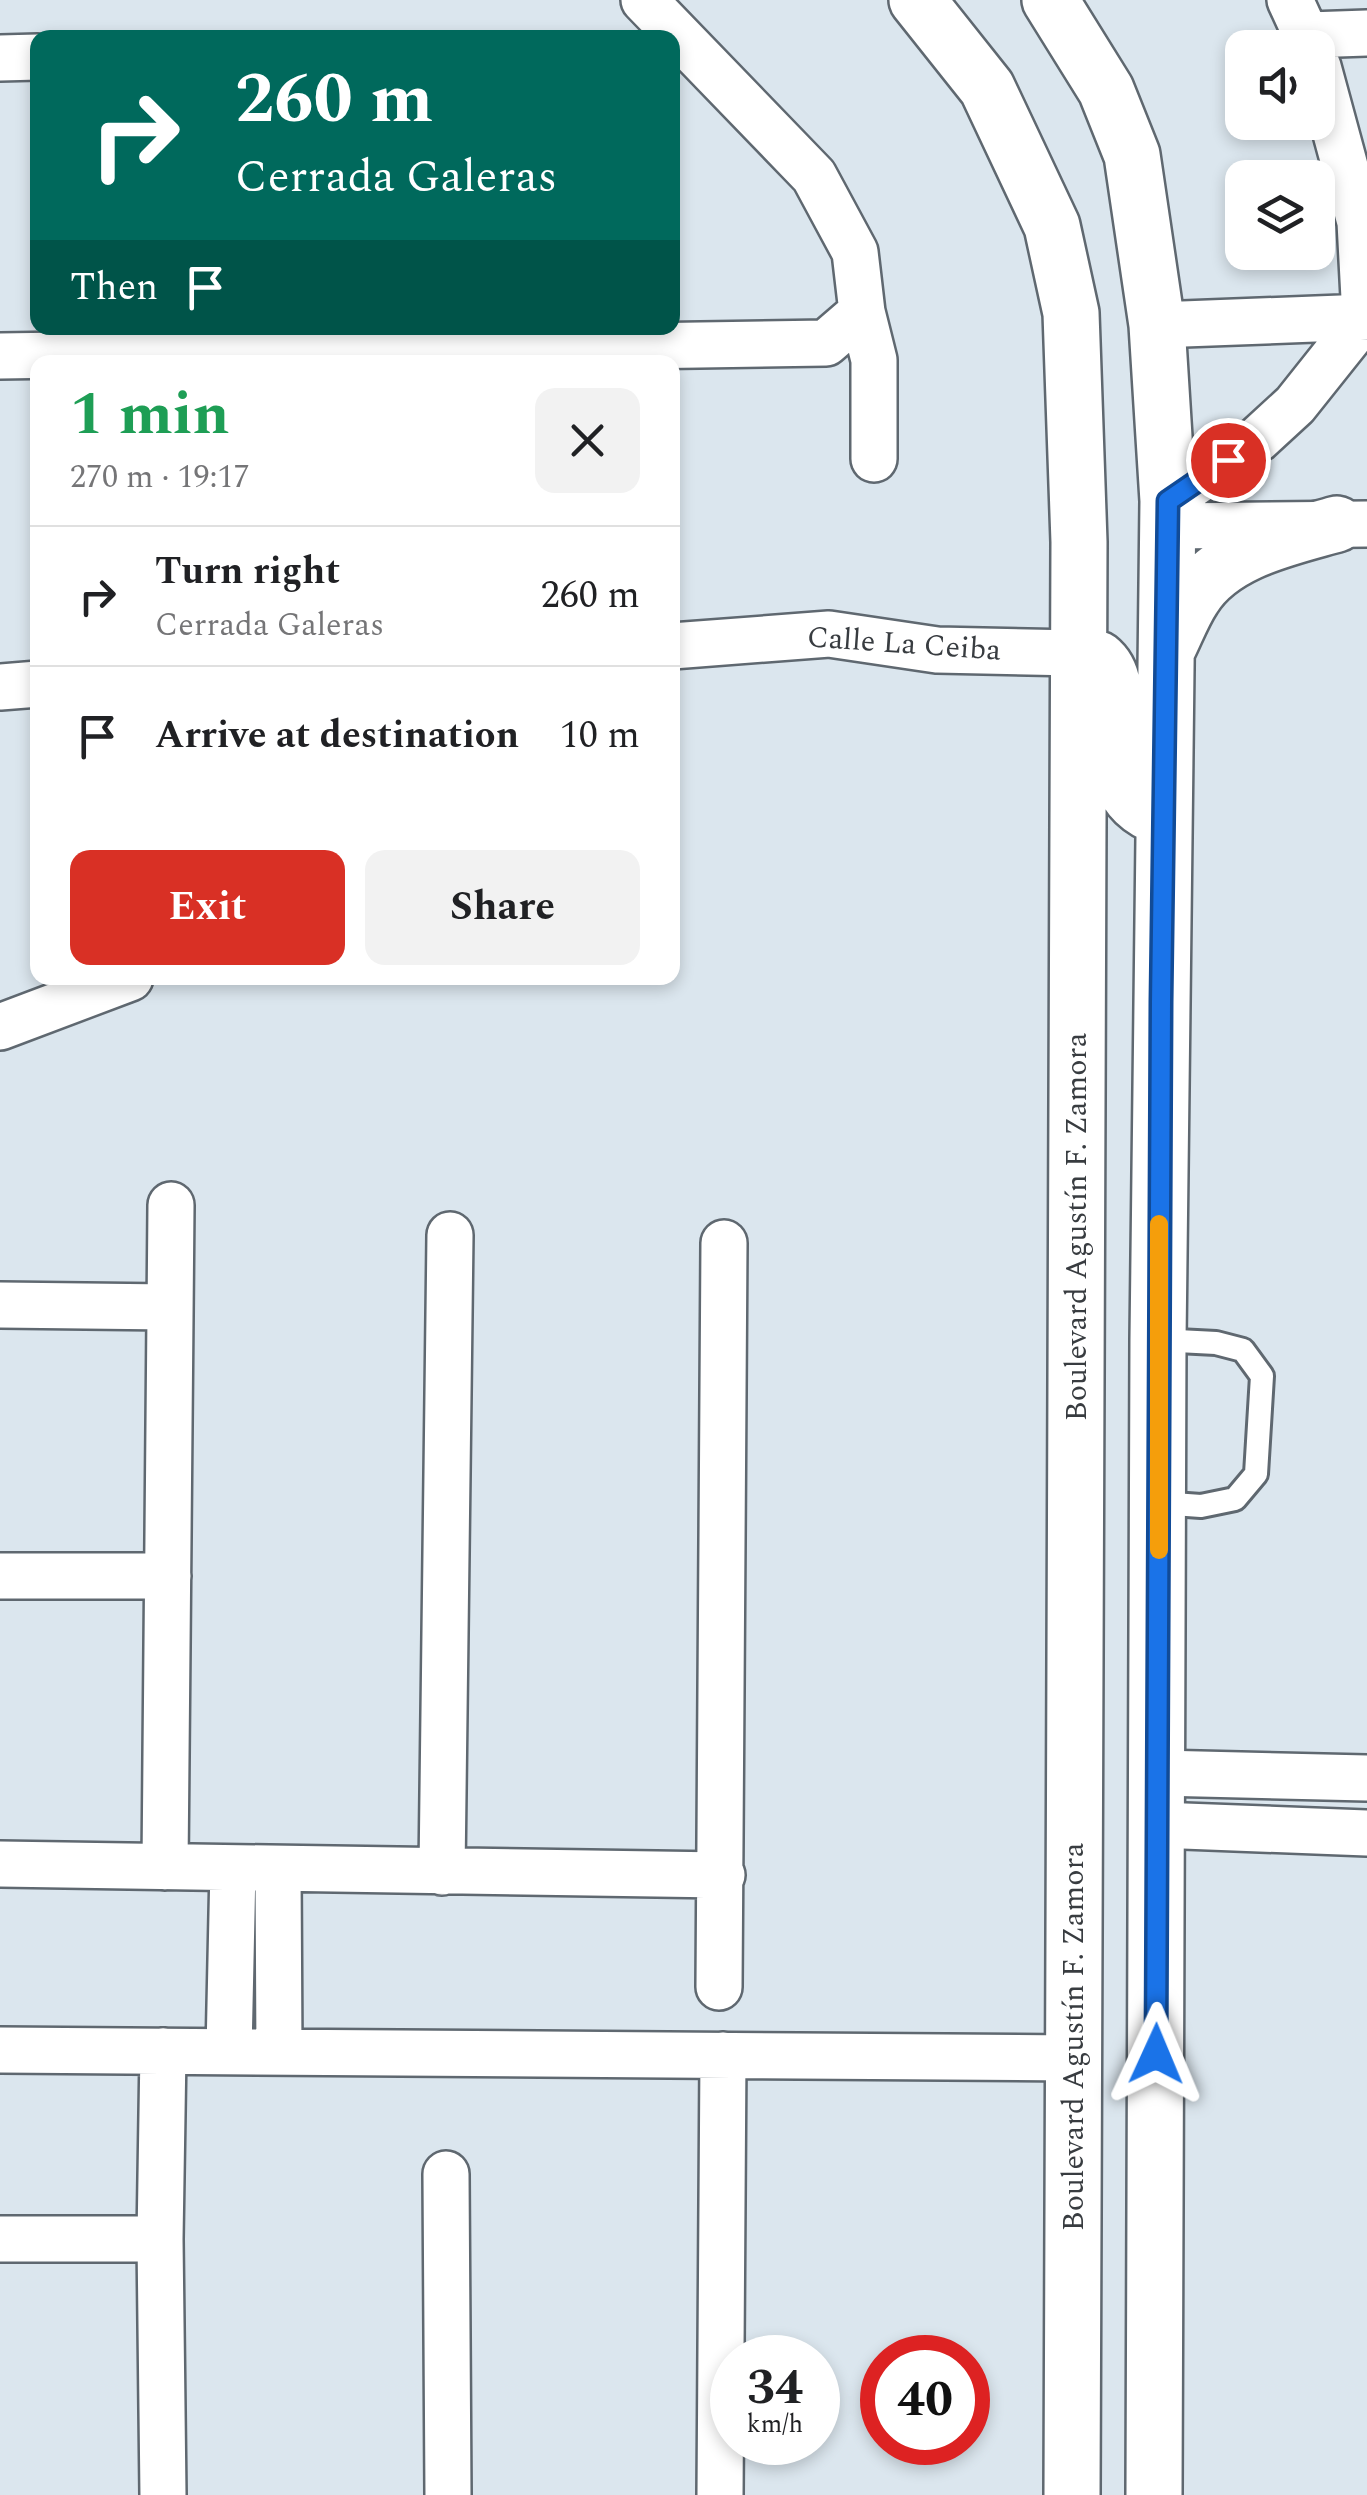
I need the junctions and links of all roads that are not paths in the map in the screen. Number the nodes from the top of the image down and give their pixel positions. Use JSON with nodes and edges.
{"nodes":[{"id":1,"x":644,"y":0,"type":"edge"},
{"id":2,"x":917,"y":0,"type":"edge"},
{"id":3,"x":1050,"y":0,"type":"edge"},
{"id":4,"x":662,"y":30,"type":"edge"},
{"id":5,"x":1367,"y":33,"type":"edge"},
{"id":6,"x":1335,"y":35,"type":"edge"},
{"id":7,"x":680,"y":50,"type":"edge"},
{"id":8,"x":30,"y":56,"type":"edge"},
{"id":9,"x":0,"y":58,"type":"edge"},
{"id":10,"x":1335,"y":135,"type":"edge"},
{"id":11,"x":862,"y":312,"type":"junction"},
{"id":12,"x":1366,"y":316,"type":"edge"},
{"id":13,"x":1157,"y":324,"type":"junction"},
{"id":14,"x":64,"y":355,"type":"edge"},
{"id":15,"x":0,"y":356,"type":"edge"},
{"id":16,"x":30,"y":356,"type":"edge"},
{"id":17,"x":874,"y":458,"type":"dead end"},
{"id":18,"x":1167,"y":514,"type":"junction"},
{"id":19,"x":1352,"y":524,"type":"edge"},
{"id":20,"x":680,"y":645,"type":"edge"},
{"id":21,"x":1076,"y":653,"type":"junction"},
{"id":22,"x":1165,"y":655,"type":"junction"},
{"id":23,"x":30,"y":685,"type":"edge"},
{"id":24,"x":0,"y":687,"type":"edge"},
{"id":25,"x":1162,"y":818,"type":"junction"},
{"id":26,"x":111,"y":985,"type":"edge"},
{"id":27,"x":0,"y":1027,"type":"edge"},
{"id":28,"x":171,"y":1206,"type":"dead end"},
{"id":29,"x":450,"y":1235,"type":"dead end"},
{"id":30,"x":724,"y":1243,"type":"dead end"},
{"id":31,"x":0,"y":1305,"type":"edge"},
{"id":32,"x":170,"y":1307,"type":"junction"},
{"id":33,"x":1159,"y":1358,"type":"junction"},
{"id":34,"x":1077,"y":1370,"type":"junction"},
{"id":35,"x":1159,"y":1503,"type":"junction"},
{"id":36,"x":0,"y":1576,"type":"edge"},
{"id":37,"x":168,"y":1576,"type":"junction"},
{"id":38,"x":1367,"y":1778,"type":"edge"},
{"id":39,"x":1159,"y":1799,"type":"junction"},
{"id":40,"x":1367,"y":1833,"type":"edge"},
{"id":41,"x":0,"y":1864,"type":"edge"},
{"id":42,"x":165,"y":1867,"type":"junction"},
{"id":43,"x":233,"y":1868,"type":"junction"},
{"id":44,"x":278,"y":1869,"type":"junction"},
{"id":45,"x":442,"y":1872,"type":"junction"},
{"id":46,"x":722,"y":1875,"type":"junction"},
{"id":47,"x":720,"y":1987,"type":"dead end"},
{"id":48,"x":0,"y":2050,"type":"edge"},
{"id":49,"x":164,"y":2051,"type":"junction"},
{"id":50,"x":229,"y":2051,"type":"junction"},
{"id":51,"x":278,"y":2052,"type":"junction"},
{"id":52,"x":724,"y":2055,"type":"junction"},
{"id":53,"x":1074,"y":2058,"type":"junction"},
{"id":54,"x":446,"y":2174,"type":"dead end"},
{"id":55,"x":0,"y":2239,"type":"edge"},
{"id":56,"x":160,"y":2239,"type":"junction"},
{"id":57,"x":162,"y":2495,"type":"edge"},
{"id":58,"x":448,"y":2495,"type":"edge"},
{"id":59,"x":720,"y":2495,"type":"edge"},
{"id":60,"x":1072,"y":2495,"type":"edge"},
{"id":61,"x":1154,"y":2495,"type":"edge"}],
"edges":[{"from":1,"to":4,"type":"street"},
{"from":2,"to":21,"type":"street","name":"Boulevard Agustín F. Zamora"},
{"from":3,"to":13,"type":"street"},
{"from":5,"to":6,"type":"street"},
{"from":7,"to":11,"type":"street"},
{"from":8,"to":9,"type":"street"},
{"from":10,"to":12,"type":"street"},
{"from":11,"to":14,"type":"street"},
{"from":11,"to":17,"type":"street"},
{"from":12,"to":13,"type":"street"},
{"from":12,"to":18,"type":"street"},
{"from":13,"to":18,"type":"street"},
{"from":15,"to":16,"type":"street"},
{"from":18,"to":19,"type":"street"},
{"from":18,"to":22,"type":"street"},
{"from":19,"to":22,"type":"street"},
{"from":20,"to":21,"type":"street","name":"Calle La Ceiba"},
{"from":21,"to":25,"type":"street"},
{"from":21,"to":34,"type":"street","name":"Boulevard Agustín F. Zamora"},
{"from":22,"to":25,"type":"street"},
{"from":23,"to":24,"type":"street"},
{"from":25,"to":33,"type":"street"},
{"from":26,"to":27,"type":"street"},
{"from":28,"to":32,"type":"street"},
{"from":29,"to":45,"type":"street"},
{"from":30,"to":46,"type":"street"},
{"from":31,"to":32,"type":"street"},
{"from":32,"to":37,"type":"street"},
{"from":33,"to":34,"type":"street"},
{"from":33,"to":35,"type":"street"},
{"from":33,"to":35,"type":"lane"},
{"from":34,"to":53,"type":"street","name":"Boulevard Agustín F. Zamora"},
{"from":35,"to":39,"type":"street"},
{"from":36,"to":37,"type":"street"},
{"from":37,"to":42,"type":"street"},
{"from":38,"to":39,"type":"street"},
{"from":39,"to":40,"type":"street"},
{"from":39,"to":61,"type":"street"},
{"from":41,"to":42,"type":"street"},
{"from":42,"to":43,"type":"street"},
{"from":43,"to":44,"type":"street"},
{"from":43,"to":50,"type":"street"},
{"from":44,"to":45,"type":"street"},
{"from":44,"to":51,"type":"street"},
{"from":45,"to":46,"type":"street"},
{"from":46,"to":47,"type":"street"},
{"from":48,"to":49,"type":"street"},
{"from":49,"to":50,"type":"street"},
{"from":49,"to":56,"type":"street"},
{"from":50,"to":51,"type":"street"},
{"from":51,"to":52,"type":"street"},
{"from":52,"to":53,"type":"street"},
{"from":52,"to":59,"type":"street"},
{"from":53,"to":60,"type":"street","name":"Boulevard Agustín F. Zamora"},
{"from":54,"to":58,"type":"street"},
{"from":55,"to":56,"type":"street"},
{"from":56,"to":57,"type":"street"}]}
